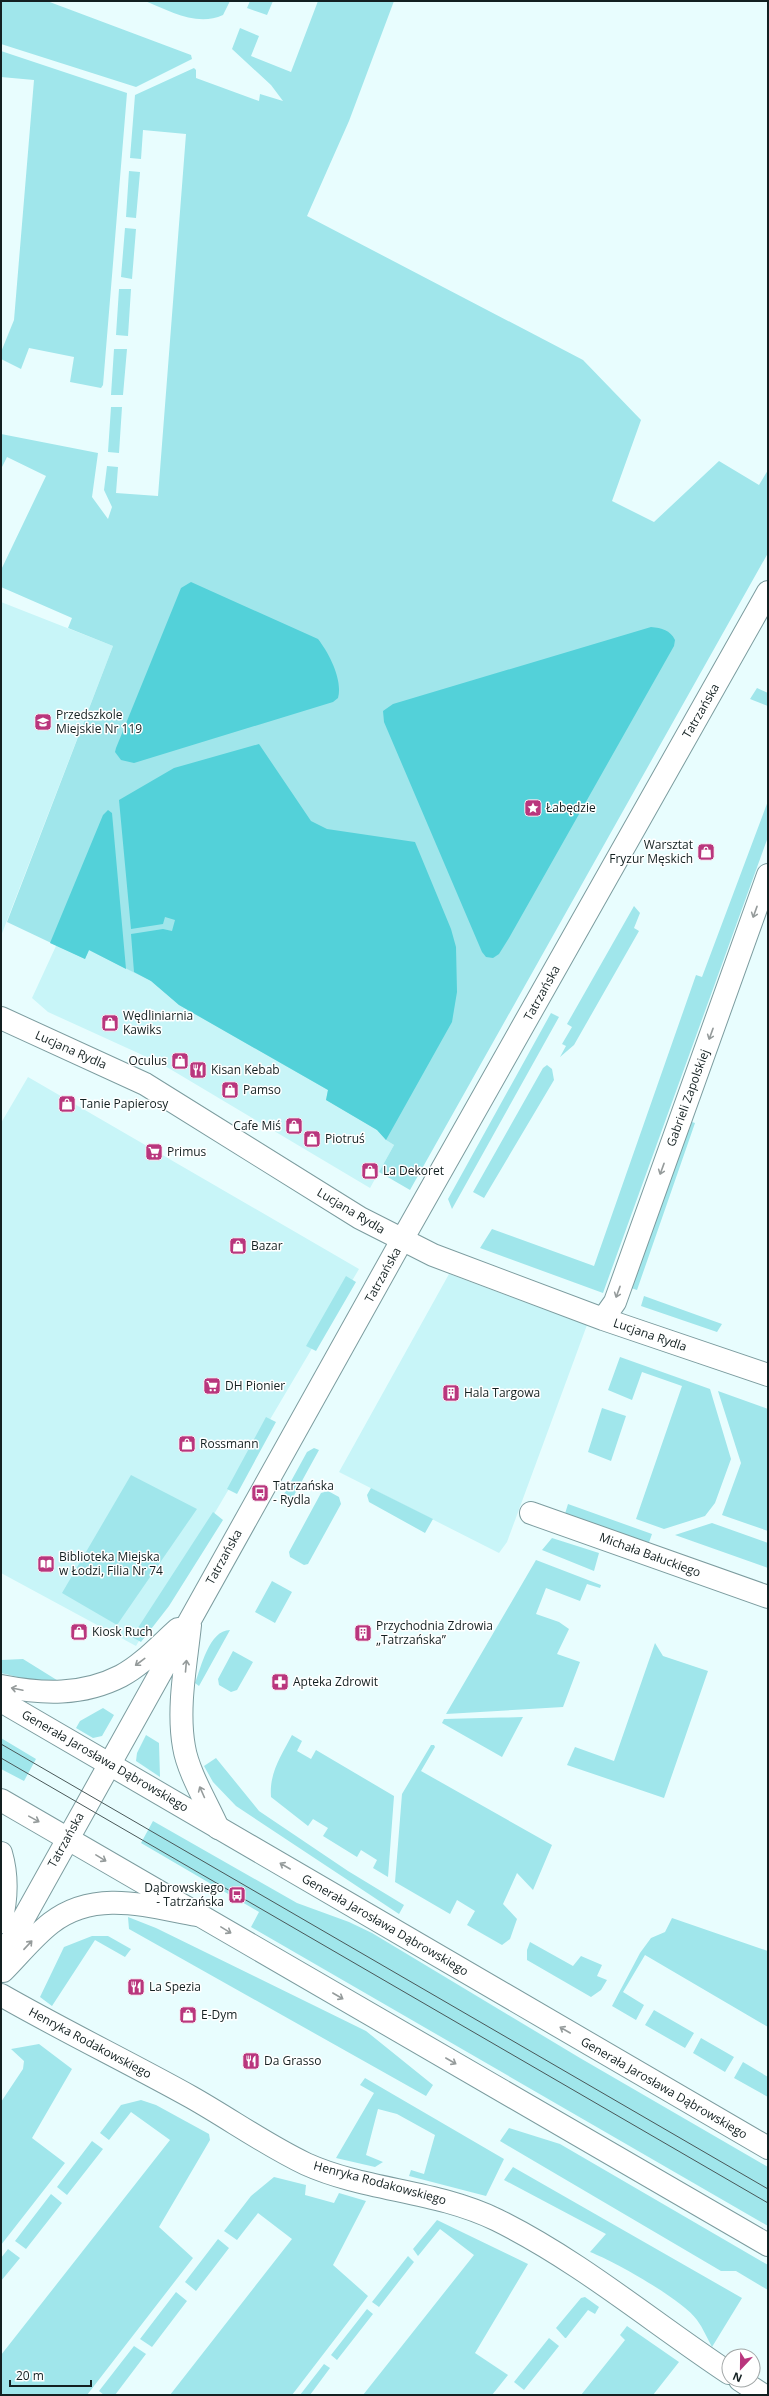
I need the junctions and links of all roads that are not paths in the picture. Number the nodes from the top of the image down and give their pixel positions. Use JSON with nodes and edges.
{"nodes":[{"id":1,"x":768,"y":592,"type":"edge"},
{"id":2,"x":768,"y":875,"type":"edge"},
{"id":3,"x":1,"y":1018,"type":"edge"},
{"id":4,"x":402,"y":1240,"type":"junction"},
{"id":5,"x":603,"y":1319,"type":"junction"},
{"id":6,"x":768,"y":1375,"type":"edge"},
{"id":7,"x":531,"y":1513,"type":"dead end"},
{"id":8,"x":768,"y":1598,"type":"edge"},
{"id":9,"x":190,"y":1618,"type":"junction"},
{"id":10,"x":1,"y":1686,"type":"edge"},
{"id":11,"x":1,"y":1701,"type":"edge"},
{"id":12,"x":109,"y":1763,"type":"junction"},
{"id":13,"x":1,"y":1800,"type":"edge"},
{"id":14,"x":218,"y":1828,"type":"junction"},
{"id":15,"x":68,"y":1838,"type":"junction"},
{"id":16,"x":1,"y":1853,"type":"edge"},
{"id":17,"x":200,"y":1915,"type":"junction"},
{"id":18,"x":1,"y":1922,"type":"edge"},
{"id":19,"x":1,"y":1959,"type":"edge"},
{"id":20,"x":1,"y":1973,"type":"edge"},
{"id":21,"x":1,"y":1995,"type":"edge"},
{"id":22,"x":768,"y":2148,"type":"edge"},
{"id":23,"x":768,"y":2245,"type":"edge"},
{"id":24,"x":721,"y":2367,"type":"edge"},
{"id":25,"x":752,"y":2388,"type":"edge"},
{"id":26,"x":763,"y":2395,"type":"edge"}],
"edges":[{"from":1,"to":4,"type":"street","name":"Tatrzańska"},
{"from":2,"to":5,"type":"street","name":"Gabrieli Zapolskiej","one_way":true},
{"from":3,"to":4,"type":"street","name":"Lucjana Rydla"},
{"from":4,"to":5,"type":"street","name":"Lucjana Rydla"},
{"from":4,"to":9,"type":"street","name":"Tatrzańska"},
{"from":5,"to":6,"type":"street","name":"Lucjana Rydla"},
{"from":7,"to":8,"type":"street","name":"Michała Bałuckiego"},
{"from":9,"to":10,"type":"street","one_way":true},
{"from":9,"to":12,"type":"street","name":"Tatrzańska"},
{"from":14,"to":9,"type":"street","one_way":true},
{"from":11,"to":12,"type":"street","name":"Generała Jarosława Dąbrowskiego"},
{"from":12,"to":14,"type":"street","name":"Generała Jarosława Dąbrowskiego"},
{"from":12,"to":15,"type":"street","name":"Tatrzańska"},
{"from":13,"to":15,"type":"street","one_way":true},
{"from":22,"to":14,"type":"street","name":"Generała Jarosława Dąbrowskiego","one_way":true},
{"from":15,"to":17,"type":"street","one_way":true},
{"from":15,"to":19,"type":"street","name":"Tatrzańska"},
{"from":16,"to":18,"type":"street"},
{"from":20,"to":17,"type":"street","one_way":true},
{"from":17,"to":23,"type":"street","one_way":true},
{"from":21,"to":24,"type":"street","name":"Henryka Rodakowskiego"},
{"from":25,"to":26,"type":"street"}]}
